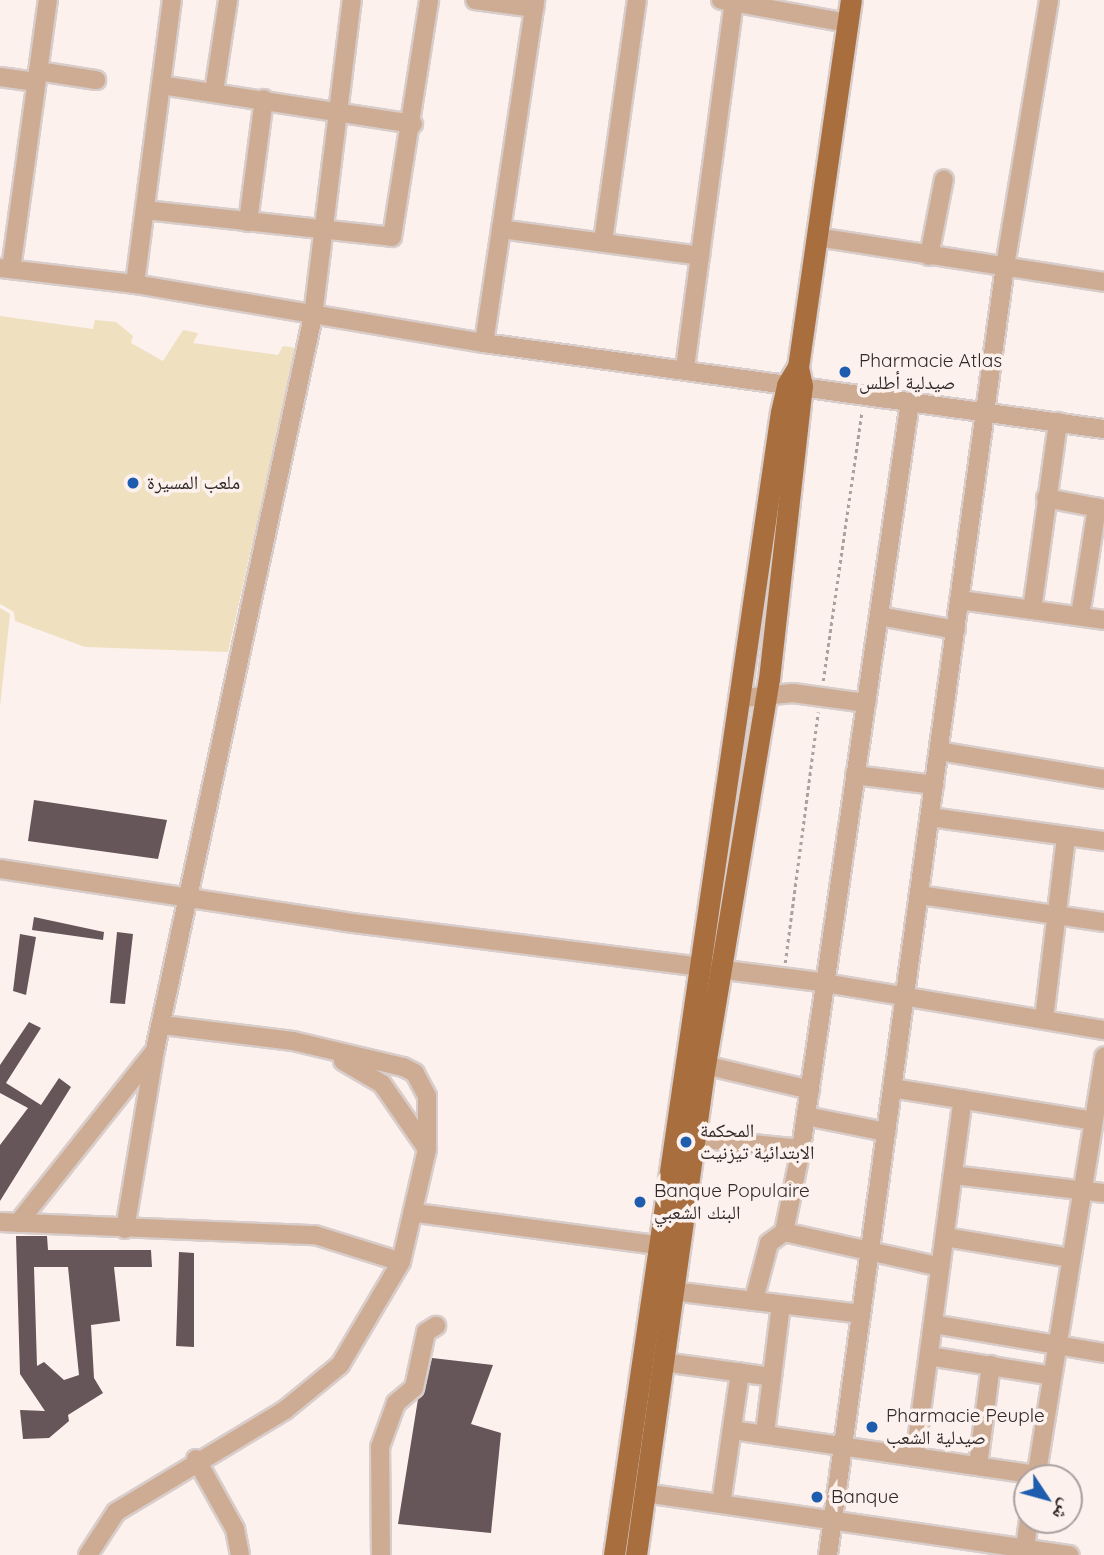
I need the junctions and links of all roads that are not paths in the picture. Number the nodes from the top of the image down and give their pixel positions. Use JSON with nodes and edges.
{"nodes":[{"id":1,"x":48,"y":0,"type":"edge"},
{"id":2,"x":172,"y":0,"type":"edge"},
{"id":3,"x":228,"y":0,"type":"edge"},
{"id":4,"x":352,"y":0,"type":"edge"},
{"id":5,"x":429,"y":0,"type":"edge"},
{"id":6,"x":475,"y":0,"type":"edge"},
{"id":7,"x":637,"y":0,"type":"edge"},
{"id":8,"x":851,"y":0,"type":"edge"},
{"id":9,"x":1049,"y":0,"type":"edge"},
{"id":10,"x":729,"y":1,"type":"edge"},
{"id":11,"x":534,"y":4,"type":"edge"},
{"id":12,"x":848,"y":23,"type":"junction"},
{"id":13,"x":0,"y":77,"type":"edge"},
{"id":14,"x":37,"y":77,"type":"junction"},
{"id":15,"x":96,"y":80,"type":"dead end"},
{"id":16,"x":161,"y":85,"type":"junction"},
{"id":17,"x":214,"y":92,"type":"junction"},
{"id":18,"x":264,"y":99,"type":"junction"},
{"id":19,"x":336,"y":112,"type":"junction"},
{"id":20,"x":413,"y":124,"type":"junction"},
{"id":21,"x":944,"y":179,"type":"dead end"},
{"id":22,"x":145,"y":210,"type":"junction"},
{"id":23,"x":248,"y":222,"type":"junction"},
{"id":24,"x":501,"y":229,"type":"junction"},
{"id":25,"x":323,"y":232,"type":"junction"},
{"id":26,"x":817,"y":237,"type":"junction"},
{"id":27,"x":603,"y":241,"type":"junction"},
{"id":28,"x":700,"y":256,"type":"junction"},
{"id":29,"x":929,"y":256,"type":"junction"},
{"id":30,"x":1005,"y":266,"type":"junction"},
{"id":31,"x":5,"y":268,"type":"edge"},
{"id":32,"x":1104,"y":282,"type":"edge"},
{"id":33,"x":135,"y":284,"type":"junction"},
{"id":34,"x":313,"y":316,"type":"junction"},
{"id":35,"x":484,"y":343,"type":"junction"},
{"id":36,"x":685,"y":368,"type":"junction"},
{"id":37,"x":796,"y":379,"type":"junction"},
{"id":38,"x":910,"y":402,"type":"junction"},
{"id":39,"x":986,"y":412,"type":"junction"},
{"id":40,"x":1058,"y":422,"type":"junction"},
{"id":41,"x":1104,"y":429,"type":"edge"},
{"id":42,"x":1046,"y":498,"type":"junction"},
{"id":43,"x":1101,"y":508,"type":"edge"},
{"id":44,"x":1097,"y":559,"type":"edge"},
{"id":45,"x":960,"y":600,"type":"junction"},
{"id":46,"x":1032,"y":610,"type":"junction"},
{"id":47,"x":879,"y":616,"type":"junction"},
{"id":48,"x":1080,"y":616,"type":"junction"},
{"id":49,"x":1104,"y":620,"type":"edge"},
{"id":50,"x":956,"y":630,"type":"junction"},
{"id":51,"x":745,"y":676,"type":"junction"},
{"id":52,"x":767,"y":689,"type":"junction"},
{"id":53,"x":743,"y":698,"type":"junction"},
{"id":54,"x":866,"y":703,"type":"junction"},
{"id":55,"x":939,"y":751,"type":"junction"},
{"id":56,"x":855,"y":775,"type":"junction"},
{"id":57,"x":1104,"y":779,"type":"edge"},
{"id":58,"x":934,"y":785,"type":"junction"},
{"id":59,"x":930,"y":817,"type":"junction"},
{"id":60,"x":1066,"y":836,"type":"junction"},
{"id":61,"x":1104,"y":841,"type":"edge"},
{"id":62,"x":0,"y":869,"type":"edge"},
{"id":63,"x":193,"y":895,"type":"junction"},
{"id":64,"x":919,"y":895,"type":"junction"},
{"id":65,"x":1056,"y":916,"type":"junction"},
{"id":66,"x":1104,"y":922,"type":"edge"},
{"id":67,"x":698,"y":969,"type":"junction"},
{"id":68,"x":719,"y":972,"type":"junction"},
{"id":69,"x":825,"y":983,"type":"junction"},
{"id":70,"x":905,"y":997,"type":"junction"},
{"id":71,"x":1044,"y":1019,"type":"junction"},
{"id":72,"x":163,"y":1025,"type":"junction"},
{"id":73,"x":1104,"y":1030,"type":"edge"},
{"id":74,"x":155,"y":1050,"type":"junction"},
{"id":75,"x":1104,"y":1055,"type":"edge"},
{"id":76,"x":369,"y":1065,"type":"junction"},
{"id":77,"x":705,"y":1065,"type":"junction"},
{"id":78,"x":892,"y":1088,"type":"junction"},
{"id":79,"x":810,"y":1090,"type":"junction"},
{"id":80,"x":963,"y":1098,"type":"junction"},
{"id":81,"x":806,"y":1116,"type":"junction"},
{"id":82,"x":1093,"y":1121,"type":"junction"},
{"id":83,"x":886,"y":1132,"type":"junction"},
{"id":84,"x":695,"y":1138,"type":"junction"},
{"id":85,"x":427,"y":1149,"type":"junction"},
{"id":86,"x":801,"y":1149,"type":"junction"},
{"id":87,"x":953,"y":1175,"type":"junction"},
{"id":88,"x":1082,"y":1191,"type":"junction"},
{"id":89,"x":1104,"y":1193,"type":"edge"},
{"id":90,"x":416,"y":1213,"type":"junction"},
{"id":91,"x":9,"y":1222,"type":"edge"},
{"id":92,"x":125,"y":1229,"type":"junction"},
{"id":93,"x":785,"y":1232,"type":"junction"},
{"id":94,"x":945,"y":1237,"type":"junction"},
{"id":95,"x":668,"y":1247,"type":"junction"},
{"id":96,"x":870,"y":1252,"type":"junction"},
{"id":97,"x":1071,"y":1258,"type":"junction"},
{"id":98,"x":401,"y":1262,"type":"junction"},
{"id":99,"x":940,"y":1267,"type":"junction"},
{"id":100,"x":672,"y":1292,"type":"junction"},
{"id":101,"x":754,"y":1300,"type":"junction"},
{"id":102,"x":781,"y":1305,"type":"junction"},
{"id":103,"x":861,"y":1314,"type":"junction"},
{"id":104,"x":933,"y":1324,"type":"junction"},
{"id":105,"x":436,"y":1326,"type":"dead end"},
{"id":106,"x":1058,"y":1344,"type":"junction"},
{"id":107,"x":1104,"y":1353,"type":"edge"},
{"id":108,"x":929,"y":1356,"type":"junction"},
{"id":109,"x":663,"y":1362,"type":"junction"},
{"id":110,"x":991,"y":1365,"type":"junction"},
{"id":111,"x":740,"y":1372,"type":"junction"},
{"id":112,"x":772,"y":1377,"type":"junction"},
{"id":113,"x":1052,"y":1377,"type":"junction"},
{"id":114,"x":732,"y":1430,"type":"junction"},
{"id":115,"x":765,"y":1433,"type":"junction"},
{"id":116,"x":843,"y":1446,"type":"junction"},
{"id":117,"x":639,"y":1454,"type":"junction"},
{"id":118,"x":915,"y":1457,"type":"junction"},
{"id":119,"x":197,"y":1459,"type":"junction"},
{"id":120,"x":1038,"y":1464,"type":"edge"},
{"id":121,"x":978,"y":1465,"type":"junction"},
{"id":122,"x":1013,"y":1472,"type":"edge"},
{"id":123,"x":643,"y":1493,"type":"junction"},
{"id":124,"x":721,"y":1504,"type":"junction"},
{"id":125,"x":630,"y":1519,"type":"junction"},
{"id":126,"x":833,"y":1520,"type":"junction"},
{"id":127,"x":1027,"y":1534,"type":"edge"},
{"id":128,"x":1024,"y":1552,"type":"edge"},
{"id":129,"x":88,"y":1555,"type":"edge"},
{"id":130,"x":240,"y":1555,"type":"edge"},
{"id":131,"x":381,"y":1555,"type":"edge"},
{"id":132,"x":614,"y":1555,"type":"edge"},
{"id":133,"x":636,"y":1555,"type":"edge"},
{"id":134,"x":828,"y":1555,"type":"edge"},
{"id":135,"x":1070,"y":1555,"type":"edge"}],
"edges":[{"from":1,"to":14,"type":"street"},
{"from":2,"to":16,"type":"street"},
{"from":3,"to":17,"type":"street"},
{"from":4,"to":19,"type":"street"},
{"from":5,"to":20,"type":"street"},
{"from":6,"to":11,"type":"street"},
{"from":7,"to":27,"type":"street"},
{"from":8,"to":12,"type":"main road"},
{"from":9,"to":30,"type":"street"},
{"from":10,"to":12,"type":"street"},
{"from":10,"to":28,"type":"street"},
{"from":11,"to":24,"type":"street"},
{"from":12,"to":26,"type":"main road"},
{"from":13,"to":14,"type":"street"},
{"from":14,"to":15,"type":"street"},
{"from":14,"to":31,"type":"street"},
{"from":16,"to":17,"type":"street"},
{"from":16,"to":22,"type":"street"},
{"from":17,"to":18,"type":"street"},
{"from":18,"to":19,"type":"street"},
{"from":18,"to":23,"type":"street"},
{"from":19,"to":20,"type":"street"},
{"from":19,"to":25,"type":"street"},
{"from":20,"to":25,"type":"street"},
{"from":21,"to":29,"type":"street"},
{"from":22,"to":23,"type":"street"},
{"from":22,"to":33,"type":"street"},
{"from":23,"to":25,"type":"street"},
{"from":24,"to":27,"type":"street"},
{"from":24,"to":35,"type":"street"},
{"from":25,"to":34,"type":"street"},
{"from":26,"to":29,"type":"street"},
{"from":26,"to":37,"type":"main road"},
{"from":27,"to":28,"type":"street"},
{"from":28,"to":36,"type":"street"},
{"from":29,"to":30,"type":"street"},
{"from":30,"to":32,"type":"street"},
{"from":30,"to":39,"type":"street"},
{"from":31,"to":33,"type":"street"},
{"from":33,"to":34,"type":"street"},
{"from":34,"to":35,"type":"street"},
{"from":34,"to":63,"type":"street"},
{"from":35,"to":36,"type":"street"},
{"from":36,"to":37,"type":"street"},
{"from":37,"to":38,"type":"street"},
{"from":37,"to":51,"type":"main road"},
{"from":37,"to":52,"type":"main road"},
{"from":38,"to":39,"type":"street"},
{"from":38,"to":47,"type":"street"},
{"from":39,"to":40,"type":"street"},
{"from":39,"to":45,"type":"street"},
{"from":40,"to":41,"type":"street"},
{"from":40,"to":42,"type":"street"},
{"from":42,"to":43,"type":"street"},
{"from":42,"to":46,"type":"street"},
{"from":43,"to":44,"type":"street"},
{"from":44,"to":48,"type":"street"},
{"from":45,"to":46,"type":"street"},
{"from":45,"to":50,"type":"street"},
{"from":46,"to":48,"type":"street"},
{"from":47,"to":50,"type":"street"},
{"from":47,"to":54,"type":"street"},
{"from":48,"to":49,"type":"street"},
{"from":50,"to":55,"type":"street"},
{"from":51,"to":52,"type":"street"},
{"from":51,"to":53,"type":"main road"},
{"from":52,"to":53,"type":"street"},
{"from":52,"to":54,"type":"street"},
{"from":52,"to":68,"type":"main road"},
{"from":53,"to":67,"type":"main road"},
{"from":54,"to":56,"type":"street"},
{"from":55,"to":57,"type":"street"},
{"from":55,"to":58,"type":"street"},
{"from":56,"to":58,"type":"street"},
{"from":56,"to":69,"type":"street"},
{"from":58,"to":59,"type":"street"},
{"from":59,"to":60,"type":"street"},
{"from":59,"to":64,"type":"street"},
{"from":60,"to":61,"type":"street"},
{"from":60,"to":65,"type":"street"},
{"from":62,"to":63,"type":"street"},
{"from":63,"to":67,"type":"street"},
{"from":63,"to":72,"type":"street"},
{"from":64,"to":65,"type":"street"},
{"from":64,"to":70,"type":"street"},
{"from":65,"to":66,"type":"street"},
{"from":65,"to":71,"type":"street"},
{"from":67,"to":68,"type":"street"},
{"from":67,"to":95,"type":"main road"},
{"from":68,"to":69,"type":"street"},
{"from":68,"to":77,"type":"main road"},
{"from":69,"to":70,"type":"street"},
{"from":69,"to":79,"type":"street"},
{"from":70,"to":71,"type":"street"},
{"from":70,"to":78,"type":"street"},
{"from":71,"to":73,"type":"street"},
{"from":72,"to":74,"type":"street"},
{"from":72,"to":76,"type":"street"},
{"from":74,"to":91,"type":"street"},
{"from":74,"to":92,"type":"street"},
{"from":75,"to":82,"type":"street"},
{"from":76,"to":85,"type":"street"},
{"from":76,"to":85,"type":"street"},
{"from":77,"to":79,"type":"street"},
{"from":77,"to":84,"type":"main road"},
{"from":78,"to":80,"type":"street"},
{"from":78,"to":83,"type":"street"},
{"from":79,"to":81,"type":"street"},
{"from":80,"to":82,"type":"street"},
{"from":80,"to":87,"type":"street"},
{"from":81,"to":83,"type":"street"},
{"from":81,"to":86,"type":"street"},
{"from":82,"to":88,"type":"street"},
{"from":83,"to":96,"type":"street"},
{"from":84,"to":86,"type":"street"},
{"from":84,"to":95,"type":"main road"},
{"from":85,"to":90,"type":"street"},
{"from":86,"to":93,"type":"street"},
{"from":87,"to":88,"type":"street"},
{"from":87,"to":94,"type":"street"},
{"from":88,"to":89,"type":"street"},
{"from":88,"to":97,"type":"street"},
{"from":90,"to":95,"type":"street"},
{"from":90,"to":98,"type":"street"},
{"from":91,"to":92,"type":"street"},
{"from":92,"to":98,"type":"street"},
{"from":93,"to":96,"type":"street"},
{"from":93,"to":101,"type":"street"},
{"from":94,"to":97,"type":"street"},
{"from":94,"to":99,"type":"street"},
{"from":95,"to":100,"type":"main road"},
{"from":95,"to":117,"type":"main road"},
{"from":96,"to":99,"type":"street"},
{"from":96,"to":103,"type":"street"},
{"from":97,"to":106,"type":"street"},
{"from":98,"to":119,"type":"street"},
{"from":99,"to":104,"type":"street"},
{"from":100,"to":101,"type":"street"},
{"from":100,"to":109,"type":"main road"},
{"from":101,"to":102,"type":"street"},
{"from":102,"to":103,"type":"street"},
{"from":102,"to":112,"type":"street"},
{"from":103,"to":116,"type":"street"},
{"from":104,"to":106,"type":"street"},
{"from":104,"to":108,"type":"street"},
{"from":105,"to":131,"type":"street"},
{"from":106,"to":107,"type":"street"},
{"from":106,"to":113,"type":"street"},
{"from":108,"to":110,"type":"street"},
{"from":108,"to":118,"type":"street"},
{"from":109,"to":111,"type":"street"},
{"from":109,"to":117,"type":"main road"},
{"from":110,"to":113,"type":"street"},
{"from":110,"to":121,"type":"street"},
{"from":111,"to":112,"type":"street"},
{"from":111,"to":114,"type":"street"},
{"from":112,"to":115,"type":"street"},
{"from":113,"to":120,"type":"street"},
{"from":114,"to":115,"type":"street"},
{"from":114,"to":124,"type":"street"},
{"from":115,"to":116,"type":"street"},
{"from":116,"to":118,"type":"street"},
{"from":116,"to":126,"type":"street"},
{"from":117,"to":123,"type":"main road"},
{"from":117,"to":125,"type":"main road"},
{"from":118,"to":121,"type":"street"},
{"from":119,"to":129,"type":"street"},
{"from":119,"to":130,"type":"street"},
{"from":121,"to":122,"type":"street"},
{"from":123,"to":124,"type":"street"},
{"from":123,"to":125,"type":"main road"},
{"from":124,"to":126,"type":"street"},
{"from":125,"to":132,"type":"main road"},
{"from":125,"to":133,"type":"main road"},
{"from":126,"to":128,"type":"street"},
{"from":126,"to":134,"type":"street"},
{"from":127,"to":128,"type":"street"},
{"from":128,"to":135,"type":"street"}]}
